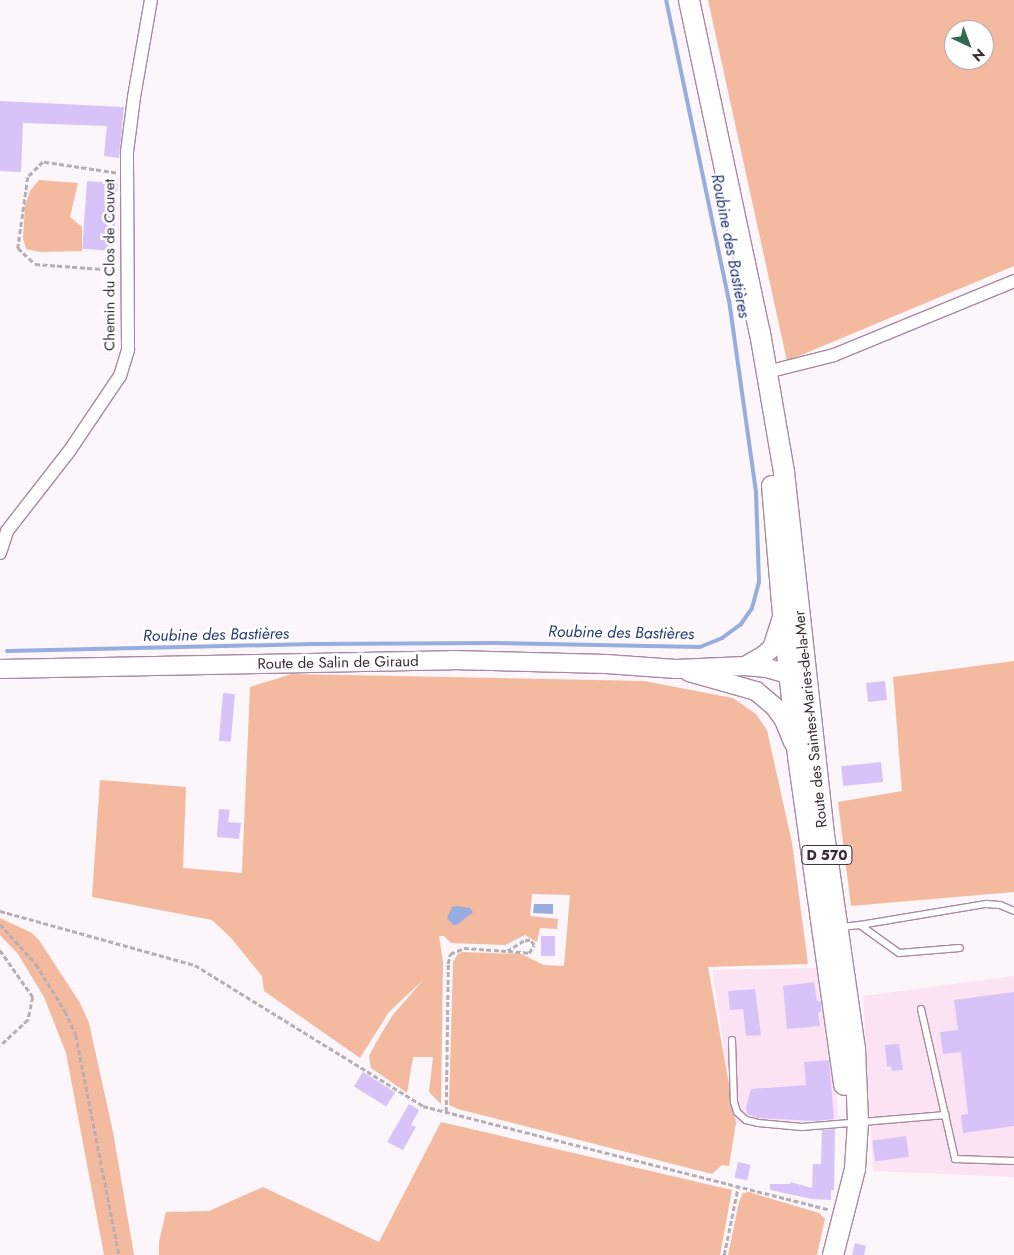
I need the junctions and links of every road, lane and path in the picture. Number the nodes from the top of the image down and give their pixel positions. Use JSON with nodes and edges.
{"nodes":[{"id":1,"x":151,"y":0,"type":"edge"},
{"id":2,"x":689,"y":0,"type":"edge"},
{"id":3,"x":127,"y":174,"type":"junction"},
{"id":4,"x":127,"y":270,"type":"junction"},
{"id":5,"x":1014,"y":281,"type":"edge"},
{"id":6,"x":767,"y":372,"type":"junction"},
{"id":7,"x":771,"y":403,"type":"junction"},
{"id":8,"x":0,"y":553,"type":"edge"},
{"id":9,"x":783,"y":615,"type":"junction"},
{"id":10,"x":745,"y":666,"type":"junction"},
{"id":11,"x":0,"y":669,"type":"edge"},
{"id":12,"x":676,"y":669,"type":"junction"},
{"id":13,"x":796,"y":680,"type":"junction"},
{"id":14,"x":756,"y":691,"type":"junction"},
{"id":15,"x":807,"y":755,"type":"junction"},
{"id":16,"x":0,"y":911,"type":"edge"},
{"id":17,"x":1014,"y":911,"type":"edge"},
{"id":18,"x":0,"y":924,"type":"edge"},
{"id":19,"x":860,"y":924,"type":"junction"},
{"id":20,"x":830,"y":929,"type":"junction"},
{"id":21,"x":960,"y":948,"type":"dead end"},
{"id":22,"x":0,"y":950,"type":"edge"},
{"id":23,"x":508,"y":952,"type":"junction"},
{"id":24,"x":921,"y":1009,"type":"dead end"},
{"id":25,"x":732,"y":1040,"type":"dead end"},
{"id":26,"x":0,"y":1046,"type":"edge"},
{"id":27,"x":446,"y":1112,"type":"junction"},
{"id":28,"x":945,"y":1114,"type":"junction"},
{"id":29,"x":852,"y":1123,"type":"junction"},
{"id":30,"x":1014,"y":1161,"type":"edge"},
{"id":31,"x":738,"y":1187,"type":"junction"},
{"id":32,"x":843,"y":1212,"type":"junction"},
{"id":33,"x":119,"y":1255,"type":"edge"},
{"id":34,"x":724,"y":1255,"type":"edge"},
{"id":35,"x":833,"y":1255,"type":"edge"}],
"edges":[{"from":1,"to":3,"type":"street","name":"Chemin du Clos de Couvet"},
{"from":2,"to":6,"type":"main road","name":"Route des Saintes-Maries-de-la-Mer","number":"D 570"},
{"from":3,"to":4,"type":"street","name":"Chemin du Clos de Couvet"},
{"from":3,"to":4,"type":"path"},
{"from":4,"to":8,"type":"street","name":"Chemin du Clos de Couvet"},
{"from":5,"to":6,"type":"street"},
{"from":6,"to":7,"type":"main road","name":"Route des Saintes-Maries-de-la-Mer","number":"D 570"},
{"from":7,"to":9,"type":"main road","name":"Route des Saintes-Maries-de-la-Mer","number":"D 570"},
{"from":7,"to":13,"type":"main road","name":"Route des Saintes-Maries-de-la-Mer","number":"D 570"},
{"from":9,"to":10,"type":"main road","name":"Route de Salin de Giraud"},
{"from":9,"to":13,"type":"main road","name":"Route des Saintes-Maries-de-la-Mer","number":"D 570"},
{"from":10,"to":12,"type":"main road","name":"Route de Salin de Giraud"},
{"from":10,"to":13,"type":"main road","name":"Route de Salin de Giraud"},
{"from":11,"to":12,"type":"main road","name":"Route de Salin de Giraud"},
{"from":12,"to":14,"type":"main road","name":"Route de Salin de Giraud"},
{"from":13,"to":14,"type":"main road","name":"Route de Salin de Giraud"},
{"from":13,"to":15,"type":"main road","name":"Route des Saintes-Maries-de-la-Mer","number":"D 570"},
{"from":14,"to":15,"type":"main road","name":"Route de Salin de Giraud"},
{"from":15,"to":20,"type":"main road","name":"Route des Saintes-Maries-de-la-Mer","number":"D 570"},
{"from":16,"to":27,"type":"path"},
{"from":17,"to":19,"type":"lane"},
{"from":18,"to":33,"type":"path"},
{"from":19,"to":20,"type":"lane"},
{"from":19,"to":21,"type":"lane"},
{"from":20,"to":29,"type":"main road","name":"Route des Saintes-Maries-de-la-Mer","number":"D 570"},
{"from":22,"to":26,"type":"path"},
{"from":23,"to":23,"type":"path"},
{"from":23,"to":27,"type":"path"},
{"from":24,"to":28,"type":"lane"},
{"from":25,"to":29,"type":"lane"},
{"from":27,"to":31,"type":"path"},
{"from":28,"to":29,"type":"lane"},
{"from":28,"to":30,"type":"lane"},
{"from":29,"to":32,"type":"main road","name":"Route des Saintes-Maries-de-la-Mer","number":"D 570"},
{"from":31,"to":32,"type":"path"},
{"from":31,"to":34,"type":"path"},
{"from":32,"to":35,"type":"main road","name":"Route des Saintes-Maries-de-la-Mer","number":"D 570"}]}
